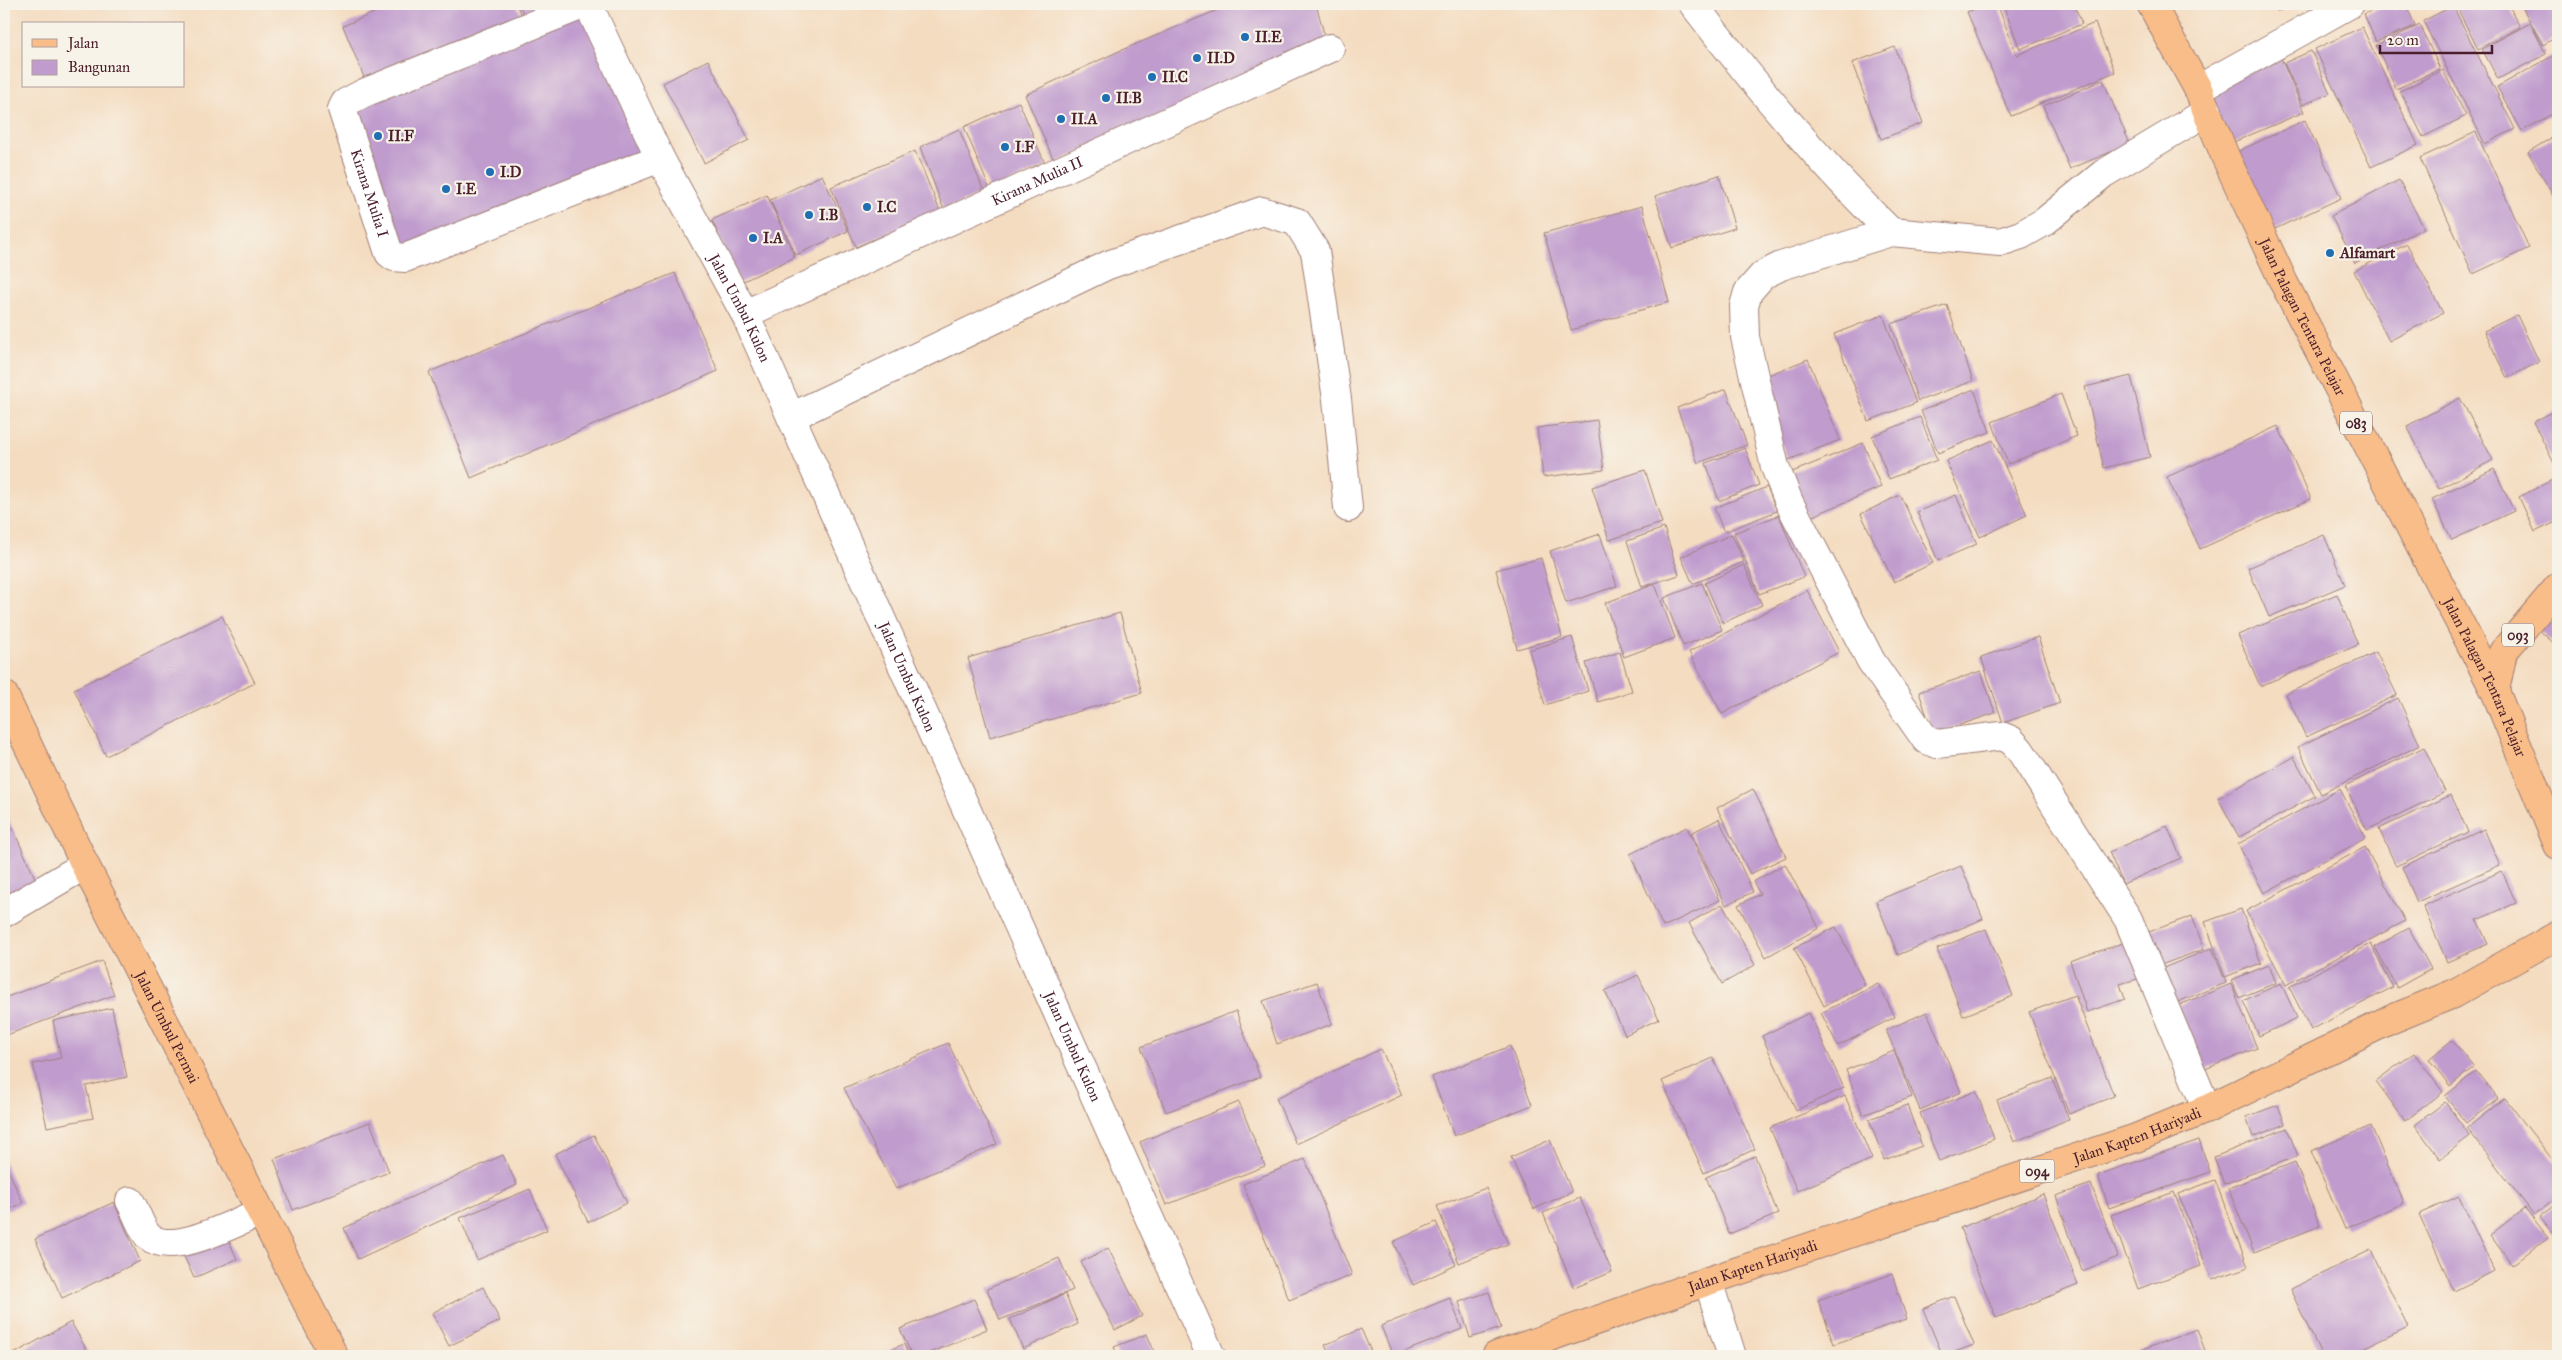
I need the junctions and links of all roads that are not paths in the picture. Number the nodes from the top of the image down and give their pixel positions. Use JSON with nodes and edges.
{"nodes":[{"id":1,"x":587,"y":4,"type":"edge"},
{"id":2,"x":1693,"y":4,"type":"edge"},
{"id":3,"x":2151,"y":4,"type":"edge"},
{"id":4,"x":2350,"y":4,"type":"edge"},
{"id":5,"x":1330,"y":48,"type":"dead end"},
{"id":6,"x":2203,"y":100,"type":"junction"},
{"id":7,"x":660,"y":158,"type":"junction"},
{"id":8,"x":1891,"y":232,"type":"junction"},
{"id":9,"x":746,"y":314,"type":"junction"},
{"id":10,"x":791,"y":417,"type":"junction"},
{"id":11,"x":1348,"y":508,"type":"dead end"},
{"id":12,"x":2558,"y":587,"type":"edge"},
{"id":13,"x":2495,"y":691,"type":"junction"},
{"id":14,"x":4,"y":695,"type":"edge"},
{"id":15,"x":2558,"y":845,"type":"edge"},
{"id":16,"x":85,"y":865,"type":"junction"},
{"id":17,"x":4,"y":913,"type":"edge"},
{"id":18,"x":2558,"y":936,"type":"edge"},
{"id":19,"x":2207,"y":1109,"type":"junction"},
{"id":20,"x":130,"y":1201,"type":"dead end"},
{"id":21,"x":261,"y":1212,"type":"junction"},
{"id":22,"x":1708,"y":1281,"type":"junction"},
{"id":23,"x":334,"y":1356,"type":"edge"},
{"id":24,"x":1211,"y":1356,"type":"edge"},
{"id":25,"x":1496,"y":1356,"type":"edge"},
{"id":26,"x":1732,"y":1356,"type":"edge"}],
"edges":[{"from":1,"to":7,"type":"street","name":"Jalan Umbul Kulon"},
{"from":1,"to":7,"type":"street","name":"Kirana Mulia I"},
{"from":2,"to":8,"type":"street"},
{"from":3,"to":6,"type":"main road","name":"Jalan Palagan Tentara Pelajar","number":"083"},
{"from":4,"to":6,"type":"street"},
{"from":5,"to":9,"type":"street","name":"Kirana Mulia II"},
{"from":6,"to":8,"type":"street"},
{"from":6,"to":13,"type":"main road","name":"Jalan Palagan Tentara Pelajar","number":"083"},
{"from":7,"to":9,"type":"street","name":"Jalan Umbul Kulon"},
{"from":8,"to":19,"type":"street"},
{"from":9,"to":10,"type":"street","name":"Jalan Umbul Kulon"},
{"from":10,"to":11,"type":"street"},
{"from":10,"to":24,"type":"street","name":"Jalan Umbul Kulon"},
{"from":12,"to":13,"type":"main road","number":"093"},
{"from":13,"to":15,"type":"main road","name":"Jalan Palagan Tentara Pelajar","number":"083"},
{"from":14,"to":16,"type":"main road","name":"Jalan Umbul Permai"},
{"from":16,"to":17,"type":"street"},
{"from":16,"to":21,"type":"main road","name":"Jalan Umbul Permai"},
{"from":18,"to":19,"type":"main road","name":"Jalan Kapten Hariyadi","number":"094"},
{"from":19,"to":22,"type":"main road","name":"Jalan Kapten Hariyadi","number":"094"},
{"from":20,"to":21,"type":"street"},
{"from":21,"to":23,"type":"main road","name":"Jalan Umbul Permai"},
{"from":22,"to":25,"type":"main road","name":"Jalan Kapten Hariyadi","number":"094"},
{"from":22,"to":26,"type":"street"}]}
